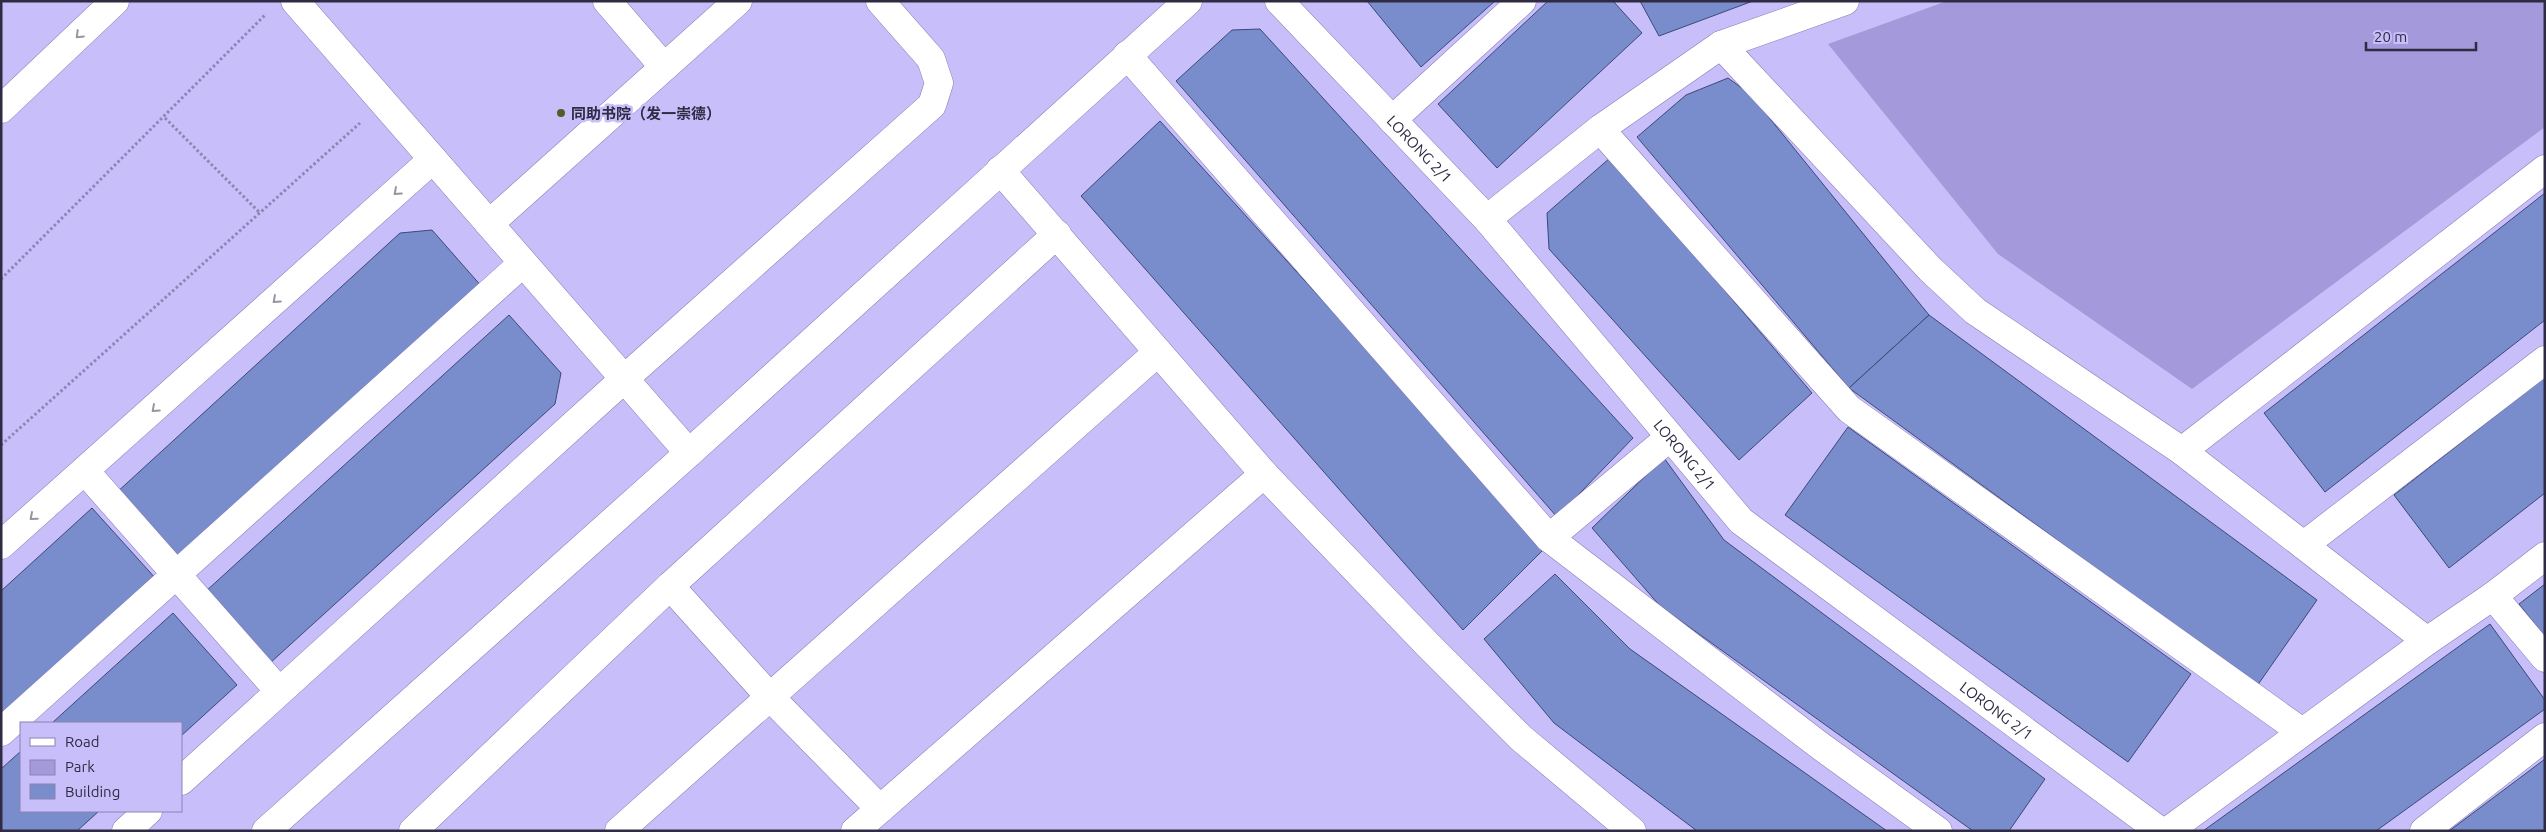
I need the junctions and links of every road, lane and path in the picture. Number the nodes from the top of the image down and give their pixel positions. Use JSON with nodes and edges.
{"nodes":[{"id":1,"x":114,"y":1,"type":"edge"},
{"id":2,"x":607,"y":1,"type":"edge"},
{"id":3,"x":738,"y":1,"type":"edge"},
{"id":4,"x":880,"y":1,"type":"edge"},
{"id":5,"x":1188,"y":1,"type":"edge"},
{"id":6,"x":1522,"y":1,"type":"edge"},
{"id":7,"x":1846,"y":1,"type":"edge"},
{"id":8,"x":284,"y":5,"type":"edge"},
{"id":9,"x":1294,"y":6,"type":"edge"},
{"id":10,"x":1721,"y":45,"type":"junction"},
{"id":11,"x":1127,"y":55,"type":"junction"},
{"id":12,"x":664,"y":66,"type":"junction"},
{"id":13,"x":383,"y":102,"type":"junction"},
{"id":14,"x":1,"y":109,"type":"edge"},
{"id":15,"x":165,"y":118,"type":"junction"},
{"id":16,"x":1392,"y":120,"type":"junction"},
{"id":17,"x":1600,"y":129,"type":"junction"},
{"id":18,"x":433,"y":159,"type":"junction"},
{"id":19,"x":2545,"y":169,"type":"edge"},
{"id":20,"x":1000,"y":170,"type":"junction"},
{"id":21,"x":260,"y":213,"type":"junction"},
{"id":22,"x":1487,"y":219,"type":"junction"},
{"id":23,"x":489,"y":224,"type":"junction"},
{"id":24,"x":1056,"y":234,"type":"junction"},
{"id":25,"x":523,"y":263,"type":"junction"},
{"id":26,"x":1,"y":279,"type":"edge"},
{"id":27,"x":1158,"y":352,"type":"junction"},
{"id":28,"x":2545,"y":360,"type":"edge"},
{"id":29,"x":624,"y":379,"type":"junction"},
{"id":30,"x":1670,"y":437,"type":"junction"},
{"id":31,"x":1,"y":445,"type":"edge"},
{"id":32,"x":2182,"y":451,"type":"junction"},
{"id":33,"x":688,"y":453,"type":"junction"},
{"id":34,"x":85,"y":471,"type":"junction"},
{"id":35,"x":1264,"y":474,"type":"junction"},
{"id":36,"x":1549,"y":538,"type":"junction"},
{"id":37,"x":1,"y":545,"type":"edge"},
{"id":38,"x":2304,"y":545,"type":"junction"},
{"id":39,"x":2545,"y":556,"type":"edge"},
{"id":40,"x":178,"y":575,"type":"junction"},
{"id":41,"x":670,"y":586,"type":"junction"},
{"id":42,"x":2493,"y":596,"type":"junction"},
{"id":43,"x":2427,"y":640,"type":"junction"},
{"id":44,"x":2545,"y":658,"type":"edge"},
{"id":45,"x":279,"y":691,"type":"junction"},
{"id":46,"x":769,"y":696,"type":"junction"},
{"id":47,"x":1,"y":732,"type":"edge"},
{"id":48,"x":2302,"y":732,"type":"junction"},
{"id":49,"x":2545,"y":737,"type":"edge"},
{"id":50,"x":182,"y":779,"type":"edge"},
{"id":51,"x":880,"y":809,"type":"junction"},
{"id":52,"x":147,"y":812,"type":"edge"},
{"id":53,"x":126,"y":831,"type":"edge"},
{"id":54,"x":266,"y":831,"type":"edge"},
{"id":55,"x":413,"y":831,"type":"edge"},
{"id":56,"x":619,"y":831,"type":"edge"},
{"id":57,"x":855,"y":831,"type":"edge"},
{"id":58,"x":1632,"y":831,"type":"edge"},
{"id":59,"x":1938,"y":831,"type":"edge"},
{"id":60,"x":2160,"y":831,"type":"edge"},
{"id":61,"x":2168,"y":831,"type":"edge"},
{"id":62,"x":2424,"y":831,"type":"edge"}],
"edges":[{"from":1,"to":14,"type":"street","one_way":true},
{"from":2,"to":12,"type":"street"},
{"from":3,"to":12,"type":"street"},
{"from":4,"to":29,"type":"street"},
{"from":5,"to":11,"type":"street"},
{"from":6,"to":16,"type":"street"},
{"from":7,"to":10,"type":"street"},
{"from":8,"to":13,"type":"street"},
{"from":8,"to":15,"type":"path"},
{"from":9,"to":16,"type":"street","name":"LORONG 2/1"},
{"from":10,"to":17,"type":"street"},
{"from":10,"to":32,"type":"street"},
{"from":11,"to":20,"type":"street"},
{"from":11,"to":36,"type":"street"},
{"from":12,"to":23,"type":"street"},
{"from":13,"to":18,"type":"street"},
{"from":13,"to":21,"type":"path"},
{"from":15,"to":21,"type":"path"},
{"from":15,"to":26,"type":"path"},
{"from":16,"to":22,"type":"street","name":"LORONG 2/1"},
{"from":17,"to":22,"type":"street"},
{"from":17,"to":48,"type":"street"},
{"from":18,"to":23,"type":"street"},
{"from":18,"to":34,"type":"street","one_way":true},
{"from":19,"to":32,"type":"street"},
{"from":20,"to":24,"type":"street"},
{"from":20,"to":33,"type":"street"},
{"from":21,"to":31,"type":"path"},
{"from":22,"to":30,"type":"street","name":"LORONG 2/1"},
{"from":23,"to":25,"type":"street"},
{"from":24,"to":27,"type":"street"},
{"from":24,"to":41,"type":"street"},
{"from":25,"to":29,"type":"street"},
{"from":25,"to":40,"type":"street"},
{"from":27,"to":35,"type":"street"},
{"from":27,"to":46,"type":"street"},
{"from":28,"to":38,"type":"street"},
{"from":29,"to":33,"type":"street"},
{"from":29,"to":45,"type":"street"},
{"from":30,"to":36,"type":"street"},
{"from":30,"to":60,"type":"street","name":"LORONG 2/1"},
{"from":32,"to":38,"type":"street"},
{"from":33,"to":54,"type":"street"},
{"from":34,"to":37,"type":"street","one_way":true},
{"from":34,"to":40,"type":"street"},
{"from":35,"to":51,"type":"street"},
{"from":35,"to":58,"type":"street"},
{"from":36,"to":59,"type":"street"},
{"from":38,"to":43,"type":"street"},
{"from":39,"to":42,"type":"street"},
{"from":40,"to":45,"type":"street"},
{"from":40,"to":47,"type":"street"},
{"from":41,"to":46,"type":"street"},
{"from":41,"to":55,"type":"street"},
{"from":42,"to":43,"type":"street"},
{"from":42,"to":44,"type":"street"},
{"from":43,"to":48,"type":"street"},
{"from":45,"to":50,"type":"street"},
{"from":46,"to":51,"type":"street"},
{"from":46,"to":56,"type":"street"},
{"from":48,"to":61,"type":"street"},
{"from":49,"to":62,"type":"street"},
{"from":51,"to":57,"type":"street"},
{"from":52,"to":53,"type":"street"}]}
